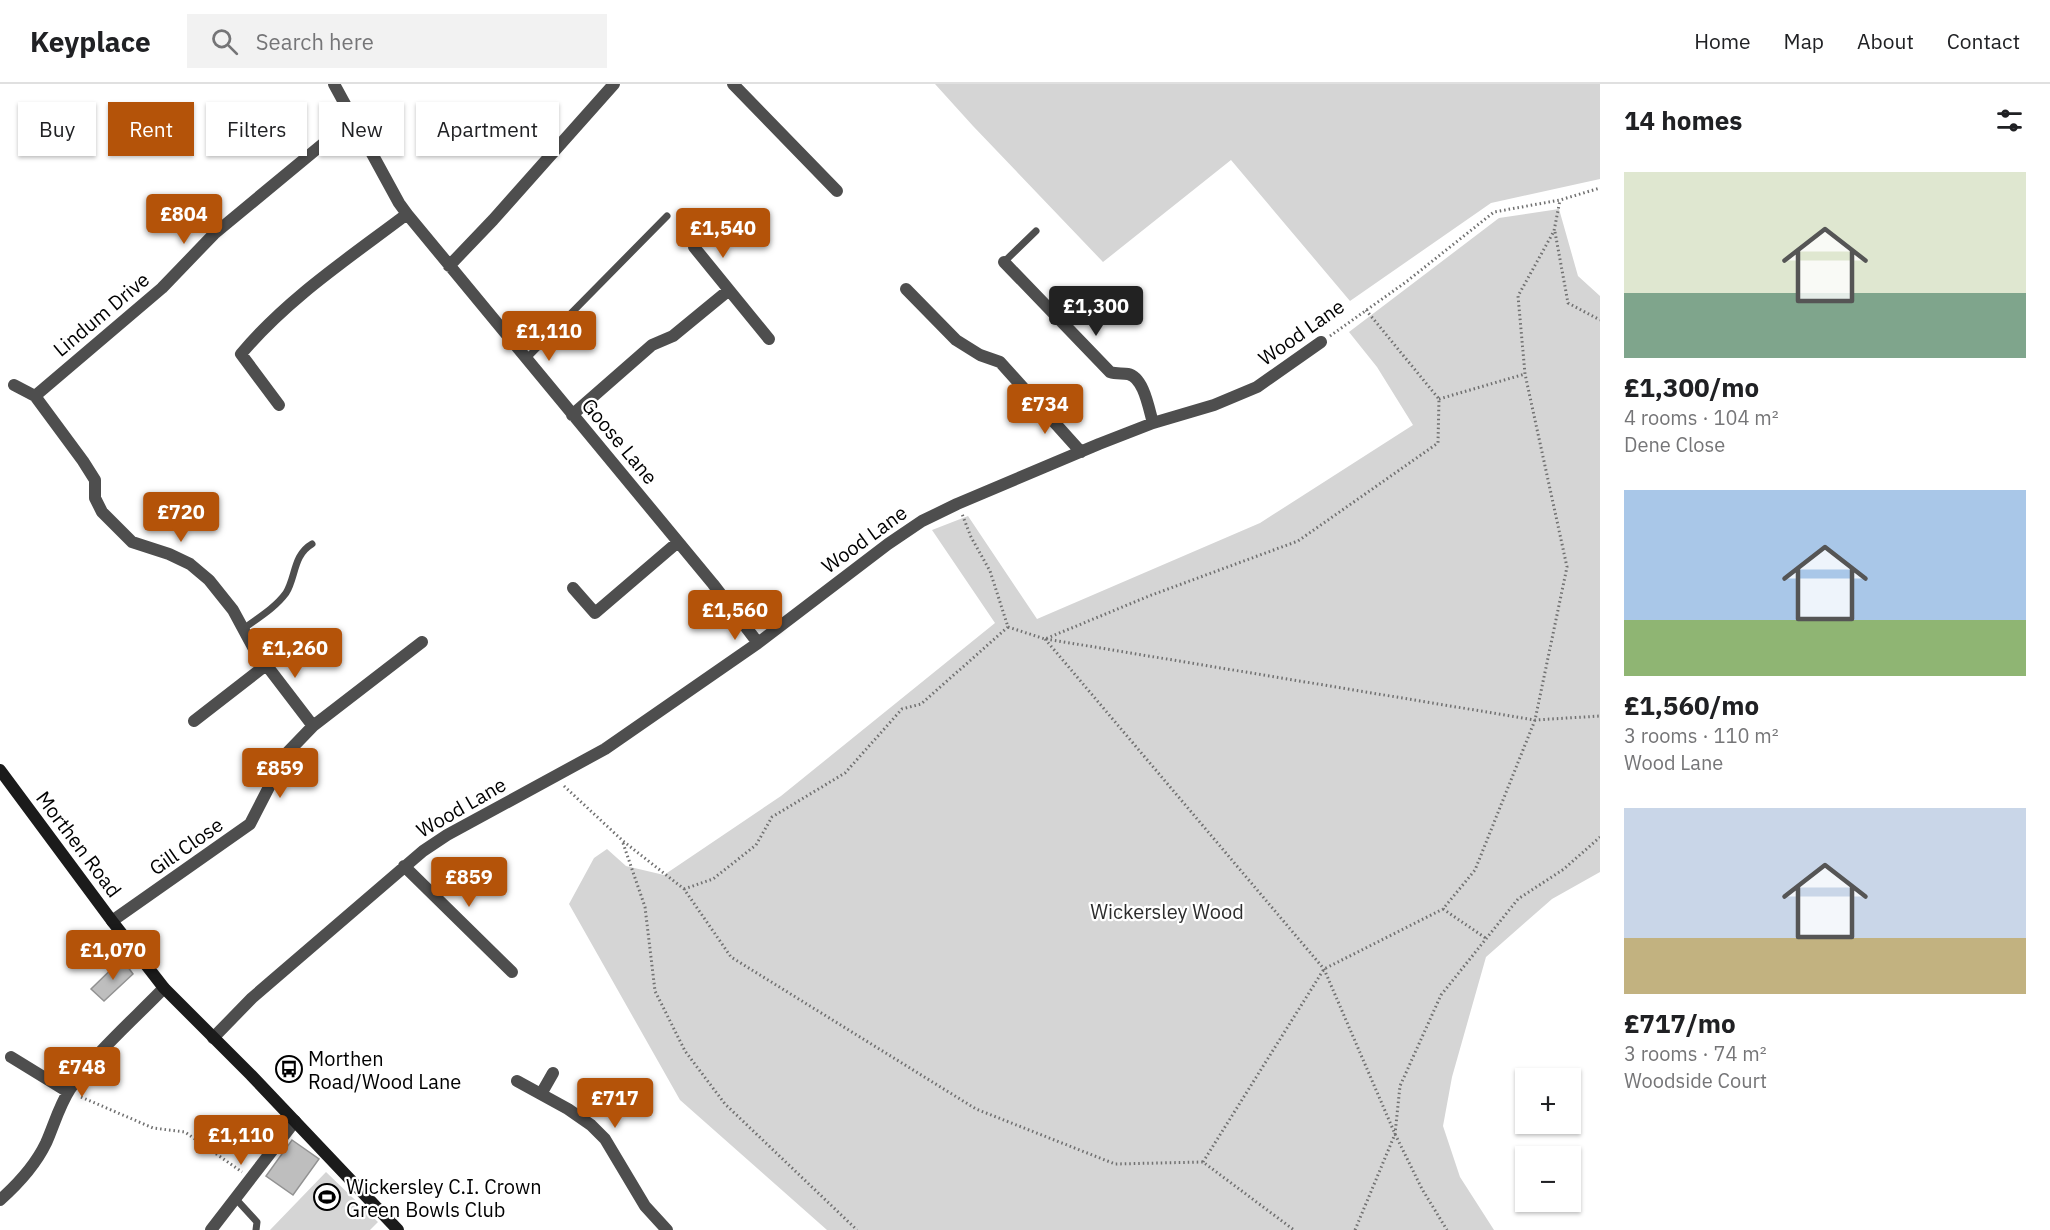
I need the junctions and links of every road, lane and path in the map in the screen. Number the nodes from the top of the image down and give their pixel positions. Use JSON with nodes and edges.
{"nodes":[{"id":1,"x":334,"y":84,"type":"edge"},
{"id":2,"x":614,"y":84,"type":"edge"},
{"id":3,"x":733,"y":84,"type":"edge"},
{"id":4,"x":344,"y":102,"type":"edge"},
{"id":5,"x":319,"y":147,"type":"edge"},
{"id":6,"x":373,"y":156,"type":"edge"},
{"id":7,"x":1600,"y":188,"type":"edge"},
{"id":8,"x":837,"y":190,"type":"dead end"},
{"id":9,"x":1560,"y":200,"type":"junction"},
{"id":10,"x":407,"y":214,"type":"junction"},
{"id":11,"x":667,"y":216,"type":"dead end"},
{"id":12,"x":1036,"y":231,"type":"dead end"},
{"id":13,"x":1554,"y":231,"type":"junction"},
{"id":14,"x":694,"y":247,"type":"dead end"},
{"id":15,"x":1004,"y":261,"type":"joint"},
{"id":16,"x":449,"y":266,"type":"junction"},
{"id":17,"x":906,"y":289,"type":"dead end"},
{"id":18,"x":729,"y":290,"type":"junction"},
{"id":19,"x":1366,"y":310,"type":"junction"},
{"id":20,"x":1600,"y":320,"type":"edge"},
{"id":21,"x":769,"y":339,"type":"dead end"},
{"id":22,"x":1322,"y":342,"type":"joint"},
{"id":23,"x":526,"y":359,"type":"junction"},
{"id":24,"x":1525,"y":374,"type":"junction"},
{"id":25,"x":14,"y":385,"type":"dead end"},
{"id":26,"x":35,"y":396,"type":"junction"},
{"id":27,"x":1439,"y":399,"type":"junction"},
{"id":28,"x":279,"y":405,"type":"dead end"},
{"id":29,"x":573,"y":415,"type":"junction"},
{"id":30,"x":1153,"y":423,"type":"junction"},
{"id":31,"x":1081,"y":452,"type":"junction"},
{"id":32,"x":957,"y":504,"type":"junction"},
{"id":33,"x":678,"y":542,"type":"junction"},
{"id":34,"x":312,"y":544,"type":"dead end"},
{"id":35,"x":573,"y":588,"type":"dead end"},
{"id":36,"x":1008,"y":627,"type":"junction"},
{"id":37,"x":243,"y":629,"type":"junction"},
{"id":38,"x":1044,"y":639,"type":"junction"},
{"id":39,"x":422,"y":642,"type":"dead end"},
{"id":40,"x":758,"y":643,"type":"junction"},
{"id":41,"x":266,"y":665,"type":"junction"},
{"id":42,"x":1600,"y":716,"type":"edge"},
{"id":43,"x":1536,"y":720,"type":"junction"},
{"id":44,"x":194,"y":721,"type":"dead end"},
{"id":45,"x":313,"y":726,"type":"junction"},
{"id":46,"x":0,"y":772,"type":"edge"},
{"id":47,"x":555,"y":777,"type":"junction"},
{"id":48,"x":1600,"y":837,"type":"edge"},
{"id":49,"x":623,"y":841,"type":"junction"},
{"id":50,"x":404,"y":866,"type":"junction"},
{"id":51,"x":684,"y":889,"type":"junction"},
{"id":52,"x":1443,"y":909,"type":"junction"},
{"id":53,"x":112,"y":921,"type":"junction"},
{"id":54,"x":1487,"y":939,"type":"junction"},
{"id":55,"x":1324,"y":969,"type":"junction"},
{"id":56,"x":512,"y":972,"type":"dead end"},
{"id":57,"x":164,"y":988,"type":"junction"},
{"id":58,"x":213,"y":1038,"type":"junction"},
{"id":59,"x":11,"y":1057,"type":"dead end"},
{"id":60,"x":553,"y":1073,"type":"dead end"},
{"id":61,"x":516,"y":1080,"type":"dead end"},
{"id":62,"x":68,"y":1092,"type":"junction"},
{"id":63,"x":541,"y":1094,"type":"junction"},
{"id":64,"x":295,"y":1121,"type":"junction"},
{"id":65,"x":1395,"y":1134,"type":"junction"},
{"id":66,"x":1203,"y":1162,"type":"junction"},
{"id":67,"x":251,"y":1178,"type":"junction"},
{"id":68,"x":235,"y":1198,"type":"junction"},
{"id":69,"x":0,"y":1200,"type":"edge"},
{"id":70,"x":211,"y":1230,"type":"edge"},
{"id":71,"x":256,"y":1230,"type":"edge"},
{"id":72,"x":398,"y":1230,"type":"edge"},
{"id":73,"x":667,"y":1230,"type":"edge"},
{"id":74,"x":857,"y":1230,"type":"edge"},
{"id":75,"x":1294,"y":1230,"type":"edge"},
{"id":76,"x":1355,"y":1230,"type":"edge"},
{"id":77,"x":1448,"y":1230,"type":"edge"}],
"edges":[{"from":1,"to":4,"type":"street","name":"Goose Lane"},
{"from":2,"to":16,"type":"street"},
{"from":3,"to":8,"type":"street"},
{"from":5,"to":26,"type":"street","name":"Lindum Drive"},
{"from":6,"to":10,"type":"street","name":"Goose Lane"},
{"from":7,"to":9,"type":"path","name":"Wood Lane"},
{"from":9,"to":13,"type":"path"},
{"from":9,"to":19,"type":"path","name":"Wood Lane"},
{"from":10,"to":16,"type":"street","name":"Goose Lane"},
{"from":10,"to":28,"type":"street"},
{"from":11,"to":23,"type":"lane"},
{"from":12,"to":15,"type":"lane"},
{"from":13,"to":20,"type":"path"},
{"from":13,"to":24,"type":"path"},
{"from":14,"to":18,"type":"street"},
{"from":15,"to":30,"type":"street"},
{"from":16,"to":23,"type":"street","name":"Goose Lane"},
{"from":17,"to":31,"type":"street"},
{"from":18,"to":21,"type":"street"},
{"from":18,"to":29,"type":"street"},
{"from":19,"to":22,"type":"path","name":"Wood Lane"},
{"from":19,"to":27,"type":"path"},
{"from":22,"to":30,"type":"street","name":"Wood Lane"},
{"from":23,"to":29,"type":"street","name":"Goose Lane"},
{"from":24,"to":27,"type":"path"},
{"from":24,"to":43,"type":"path"},
{"from":25,"to":26,"type":"street"},
{"from":26,"to":37,"type":"street"},
{"from":27,"to":38,"type":"path"},
{"from":29,"to":33,"type":"street","name":"Goose Lane"},
{"from":30,"to":31,"type":"street","name":"Wood Lane"},
{"from":31,"to":32,"type":"street","name":"Wood Lane"},
{"from":32,"to":36,"type":"path"},
{"from":32,"to":40,"type":"street","name":"Wood Lane"},
{"from":33,"to":35,"type":"street"},
{"from":33,"to":40,"type":"street","name":"Goose Lane"},
{"from":34,"to":37,"type":"lane"},
{"from":36,"to":38,"type":"path"},
{"from":36,"to":51,"type":"path"},
{"from":37,"to":41,"type":"street"},
{"from":38,"to":43,"type":"path"},
{"from":38,"to":55,"type":"path"},
{"from":39,"to":45,"type":"street","name":"Gill Close"},
{"from":40,"to":47,"type":"street","name":"Wood Lane"},
{"from":41,"to":44,"type":"street"},
{"from":41,"to":45,"type":"street"},
{"from":42,"to":43,"type":"path"},
{"from":43,"to":52,"type":"path"},
{"from":45,"to":53,"type":"street","name":"Gill Close"},
{"from":46,"to":53,"type":"main road","name":"Morthen Road"},
{"from":47,"to":49,"type":"path"},
{"from":47,"to":50,"type":"street","name":"Wood Lane"},
{"from":48,"to":54,"type":"path"},
{"from":49,"to":51,"type":"path"},
{"from":49,"to":74,"type":"path"},
{"from":50,"to":56,"type":"street"},
{"from":50,"to":58,"type":"street","name":"Wood Lane"},
{"from":51,"to":66,"type":"path"},
{"from":52,"to":54,"type":"path"},
{"from":52,"to":55,"type":"path"},
{"from":53,"to":57,"type":"main road","name":"Morthen Road"},
{"from":54,"to":65,"type":"path"},
{"from":55,"to":65,"type":"path"},
{"from":55,"to":66,"type":"path"},
{"from":57,"to":58,"type":"main road","name":"Morthen Road"},
{"from":57,"to":62,"type":"street"},
{"from":58,"to":64,"type":"main road","name":"Morthen Road"},
{"from":59,"to":62,"type":"street"},
{"from":60,"to":63,"type":"street"},
{"from":61,"to":63,"type":"street"},
{"from":62,"to":67,"type":"path"},
{"from":62,"to":69,"type":"street"},
{"from":63,"to":73,"type":"street"},
{"from":64,"to":67,"type":"street"},
{"from":64,"to":72,"type":"main road","name":"Morthen Road"},
{"from":65,"to":76,"type":"path"},
{"from":65,"to":77,"type":"path"},
{"from":66,"to":75,"type":"path"},
{"from":67,"to":68,"type":"street"},
{"from":68,"to":70,"type":"street"},
{"from":68,"to":71,"type":"lane"}]}
